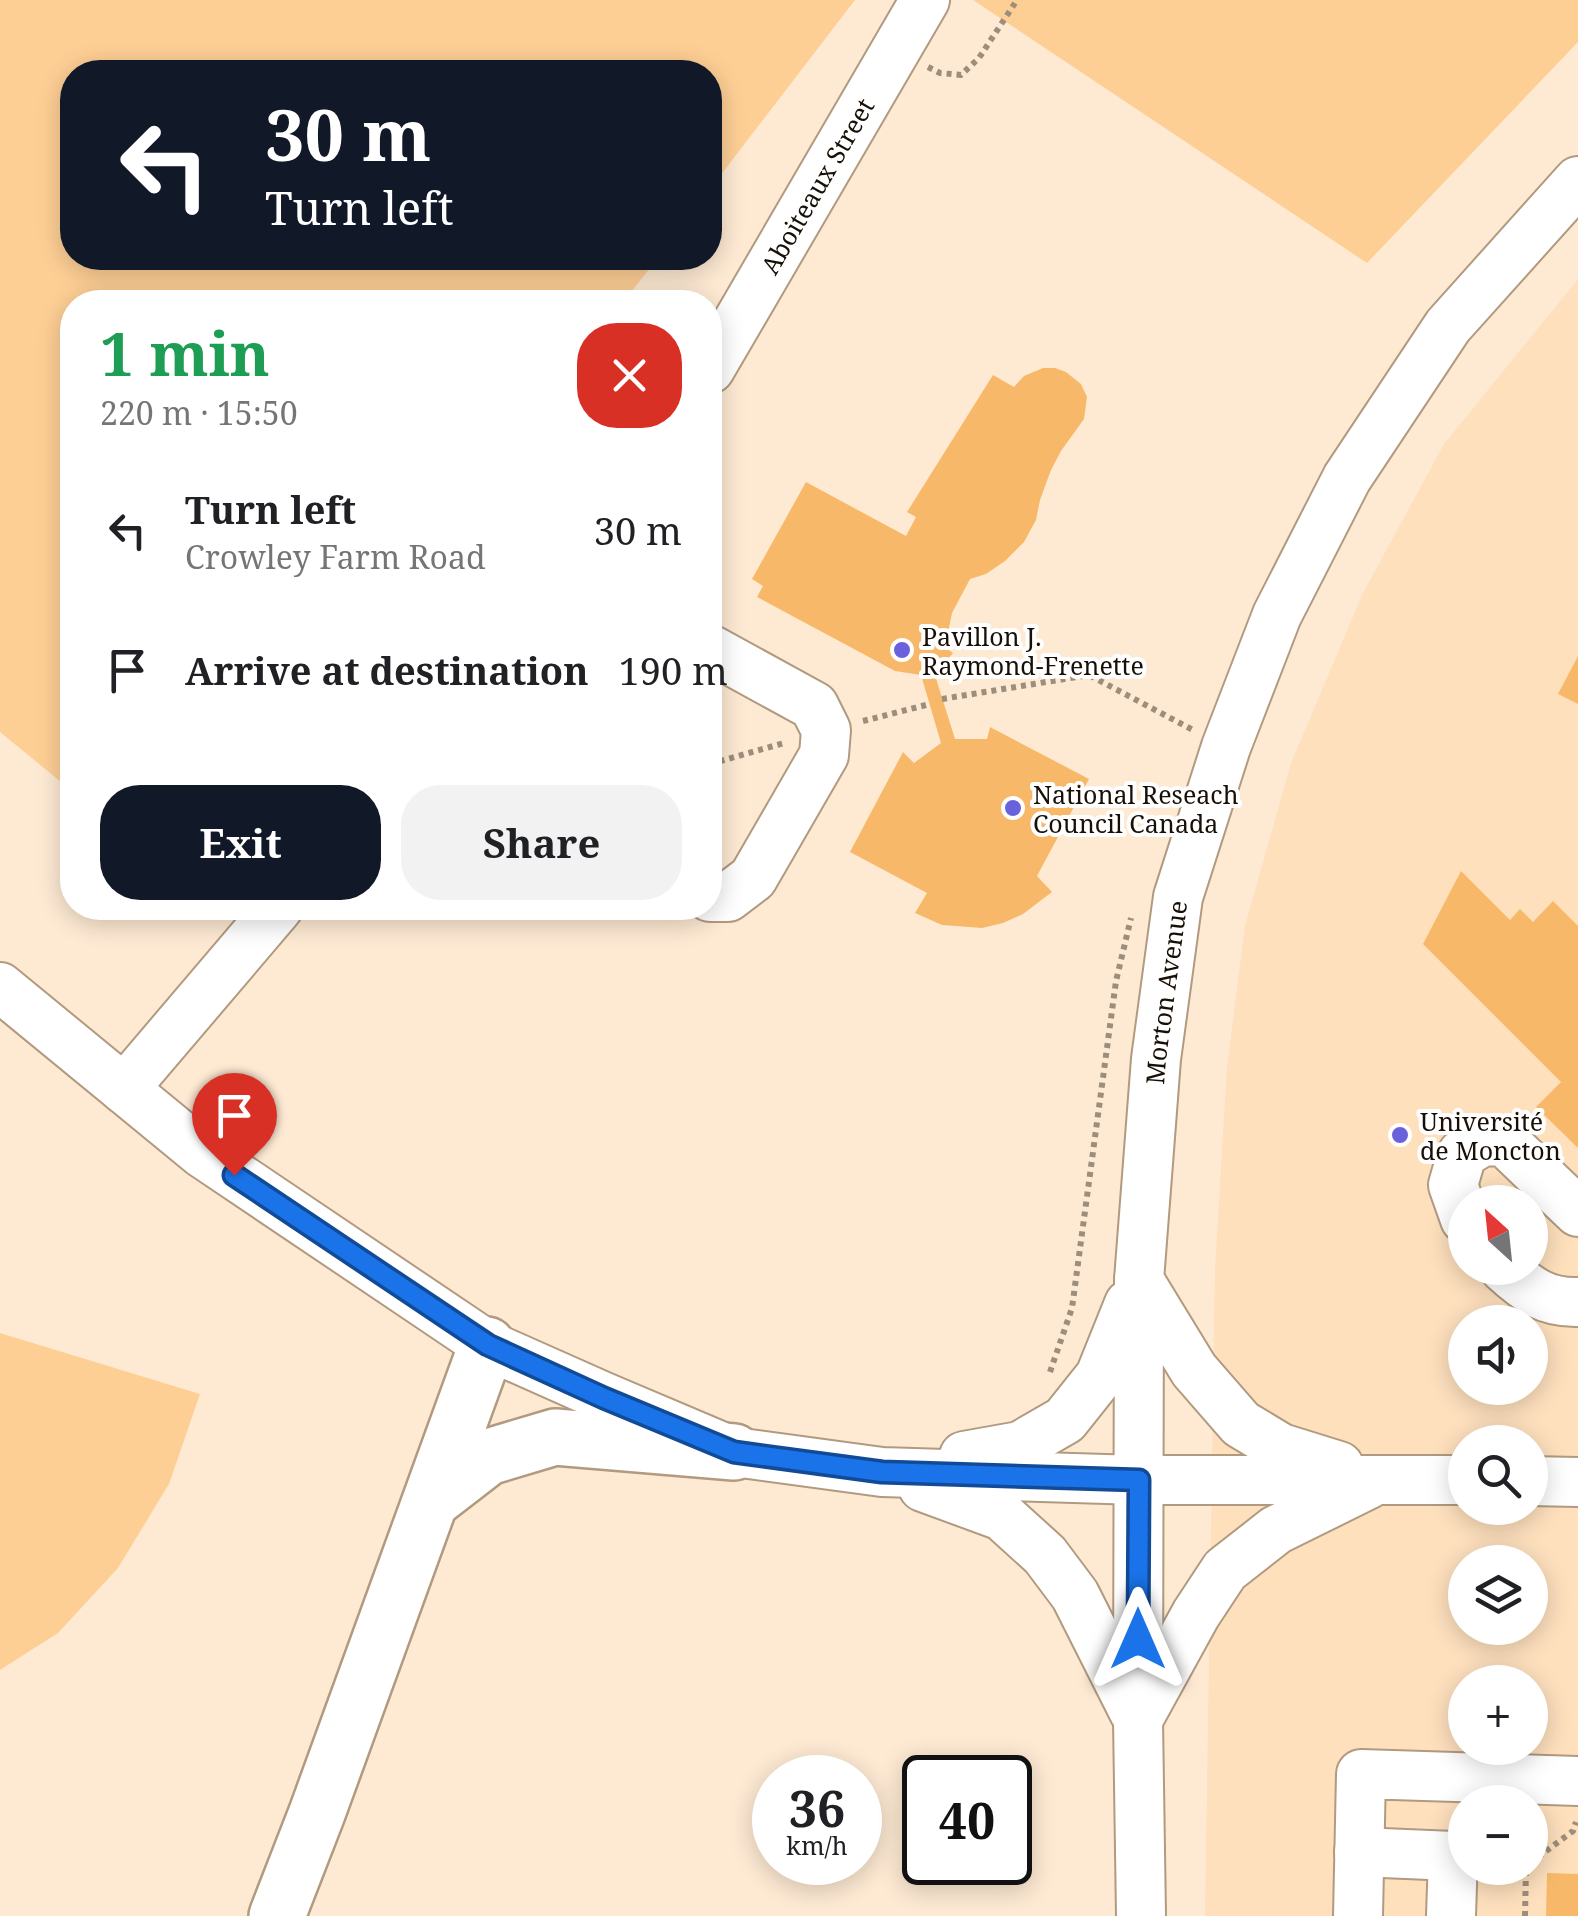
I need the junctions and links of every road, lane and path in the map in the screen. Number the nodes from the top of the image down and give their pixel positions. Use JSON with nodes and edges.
{"nodes":[{"id":1,"x":924,"y":0,"type":"edge"},
{"id":2,"x":1017,"y":0,"type":"edge"},
{"id":3,"x":896,"y":50,"type":"junction"},
{"id":4,"x":1578,"y":181,"type":"edge"},
{"id":5,"x":722,"y":348,"type":"edge"},
{"id":6,"x":722,"y":656,"type":"edge"},
{"id":7,"x":942,"y":699,"type":"dead end"},
{"id":8,"x":1226,"y":747,"type":"junction"},
{"id":9,"x":722,"y":896,"type":"edge"},
{"id":10,"x":268,"y":920,"type":"edge"},
{"id":11,"x":0,"y":987,"type":"edge"},
{"id":12,"x":124,"y":1090,"type":"junction"},
{"id":13,"x":1453,"y":1185,"type":"edge"},
{"id":14,"x":1578,"y":1212,"type":"edge"},
{"id":15,"x":1139,"y":1280,"type":"junction"},
{"id":16,"x":1522,"y":1285,"type":"edge"},
{"id":17,"x":1578,"y":1302,"type":"edge"},
{"id":18,"x":488,"y":1345,"type":"junction"},
{"id":19,"x":734,"y":1452,"type":"junction"},
{"id":20,"x":882,"y":1472,"type":"junction"},
{"id":21,"x":1381,"y":1478,"type":"junction"},
{"id":22,"x":1139,"y":1480,"type":"junction"},
{"id":23,"x":1448,"y":1480,"type":"edge"},
{"id":24,"x":1548,"y":1481,"type":"edge"},
{"id":25,"x":1578,"y":1482,"type":"edge"},
{"id":26,"x":431,"y":1501,"type":"junction"},
{"id":27,"x":1138,"y":1719,"type":"junction"},
{"id":28,"x":1577,"y":1801,"type":"edge"},
{"id":29,"x":1548,"y":1849,"type":"edge"},
{"id":30,"x":1360,"y":1852,"type":"junction"},
{"id":31,"x":1527,"y":1885,"type":"edge"},
{"id":32,"x":281,"y":1911,"type":"edge"},
{"id":33,"x":1142,"y":1916,"type":"edge"},
{"id":34,"x":1358,"y":1916,"type":"edge"},
{"id":35,"x":1452,"y":1916,"type":"edge"},
{"id":36,"x":1525,"y":1916,"type":"edge"}],
"edges":[{"from":1,"to":3,"type":"street","name":"Aboiteaux Street"},
{"from":2,"to":3,"type":"path"},
{"from":3,"to":5,"type":"street","name":"Aboiteaux Street"},
{"from":4,"to":8,"type":"street","name":"Morton Avenue"},
{"from":6,"to":9,"type":"street"},
{"from":7,"to":8,"type":"path"},
{"from":8,"to":15,"type":"street","name":"Morton Avenue"},
{"from":10,"to":12,"type":"street"},
{"from":11,"to":12,"type":"street"},
{"from":12,"to":18,"type":"street"},
{"from":13,"to":14,"type":"street"},
{"from":15,"to":20,"type":"street"},
{"from":15,"to":21,"type":"street"},
{"from":15,"to":22,"type":"street","name":"Morton Avenue"},
{"from":16,"to":17,"type":"street"},
{"from":18,"to":19,"type":"street"},
{"from":18,"to":26,"type":"highway"},
{"from":19,"to":20,"type":"street"},
{"from":19,"to":26,"type":"highway"},
{"from":20,"to":22,"type":"street"},
{"from":20,"to":27,"type":"street"},
{"from":21,"to":22,"type":"street"},
{"from":21,"to":23,"type":"street"},
{"from":21,"to":27,"type":"street"},
{"from":22,"to":27,"type":"street","name":"Morton Avenue"},
{"from":24,"to":25,"type":"street"},
{"from":26,"to":32,"type":"highway"},
{"from":27,"to":33,"type":"street","name":"Morton Avenue"},
{"from":28,"to":29,"type":"path"},
{"from":28,"to":30,"type":"street"},
{"from":30,"to":34,"type":"street"},
{"from":30,"to":35,"type":"street"},
{"from":31,"to":36,"type":"path"}]}
